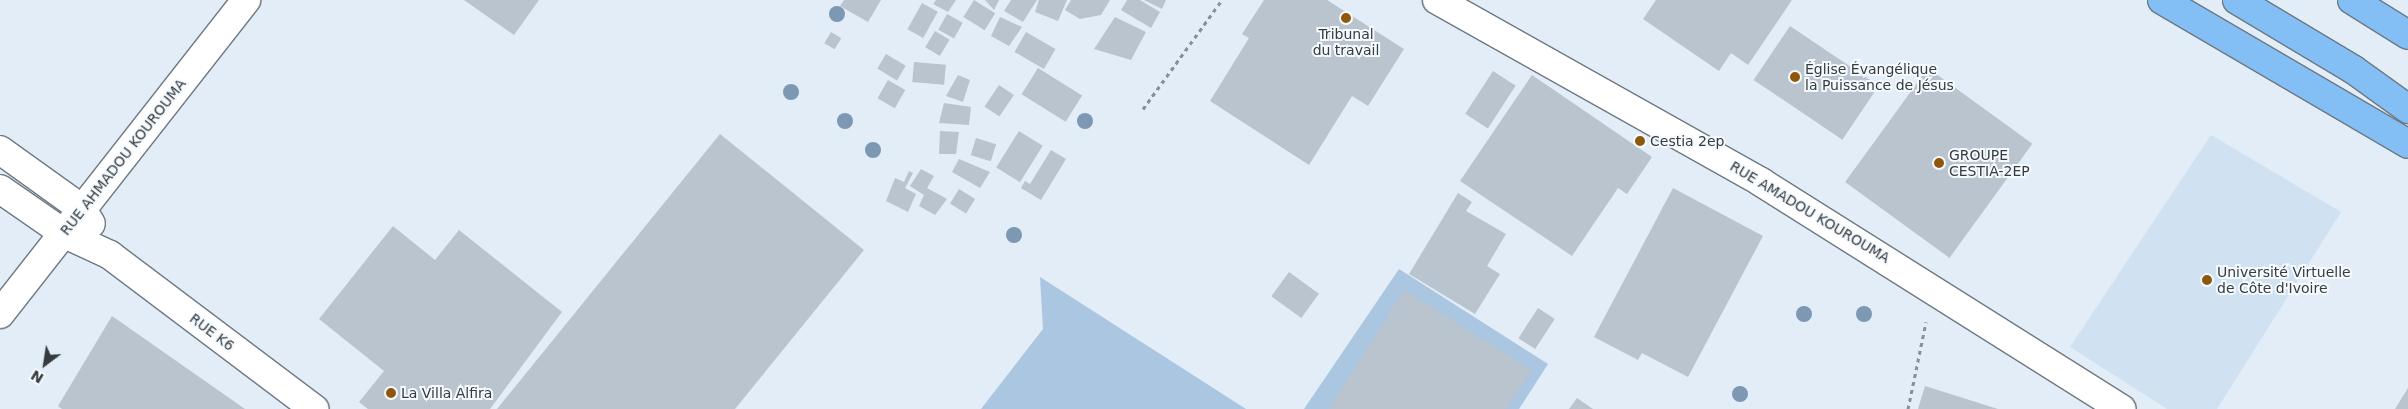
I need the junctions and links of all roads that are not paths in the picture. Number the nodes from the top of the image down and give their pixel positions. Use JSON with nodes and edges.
{"nodes":[{"id":1,"x":246,"y":0,"type":"edge"},
{"id":2,"x":1437,"y":0,"type":"edge"},
{"id":3,"x":2162,"y":0,"type":"edge"},
{"id":4,"x":2237,"y":0,"type":"edge"},
{"id":5,"x":2352,"y":0,"type":"edge"},
{"id":6,"x":2386,"y":0,"type":"edge"},
{"id":7,"x":2408,"y":16,"type":"edge"},
{"id":8,"x":2408,"y":36,"type":"edge"},
{"id":9,"x":2408,"y":110,"type":"edge"},
{"id":10,"x":2408,"y":144,"type":"edge"},
{"id":11,"x":0,"y":150,"type":"edge"},
{"id":12,"x":0,"y":189,"type":"edge"},
{"id":13,"x":82,"y":209,"type":"junction"},
{"id":14,"x":65,"y":234,"type":"junction"},
{"id":15,"x":110,"y":255,"type":"junction"},
{"id":16,"x":0,"y":314,"type":"edge"},
{"id":17,"x":314,"y":409,"type":"edge"},
{"id":18,"x":2122,"y":409,"type":"edge"}],
"edges":[{"from":1,"to":13,"type":"street","name":"RUE AHMADOU KOUROUMA"},
{"from":2,"to":18,"type":"street","name":"RUE AMADOU KOUROUMA"},
{"from":3,"to":10,"type":"highway"},
{"from":4,"to":9,"type":"highway"},
{"from":5,"to":8,"type":"highway"},
{"from":6,"to":7,"type":"highway"},
{"from":11,"to":13,"type":"street","name":"RUE K6"},
{"from":12,"to":14,"type":"street","name":"RUE K6"},
{"from":13,"to":14,"type":"street","name":"RUE AHMADOU KOUROUMA"},
{"from":13,"to":15,"type":"street","name":"RUE K6"},
{"from":14,"to":15,"type":"street","name":"RUE K6"},
{"from":14,"to":16,"type":"street","name":"RUE AHMADOU KOUROUMA"},
{"from":15,"to":17,"type":"street","name":"RUE K6"}]}
